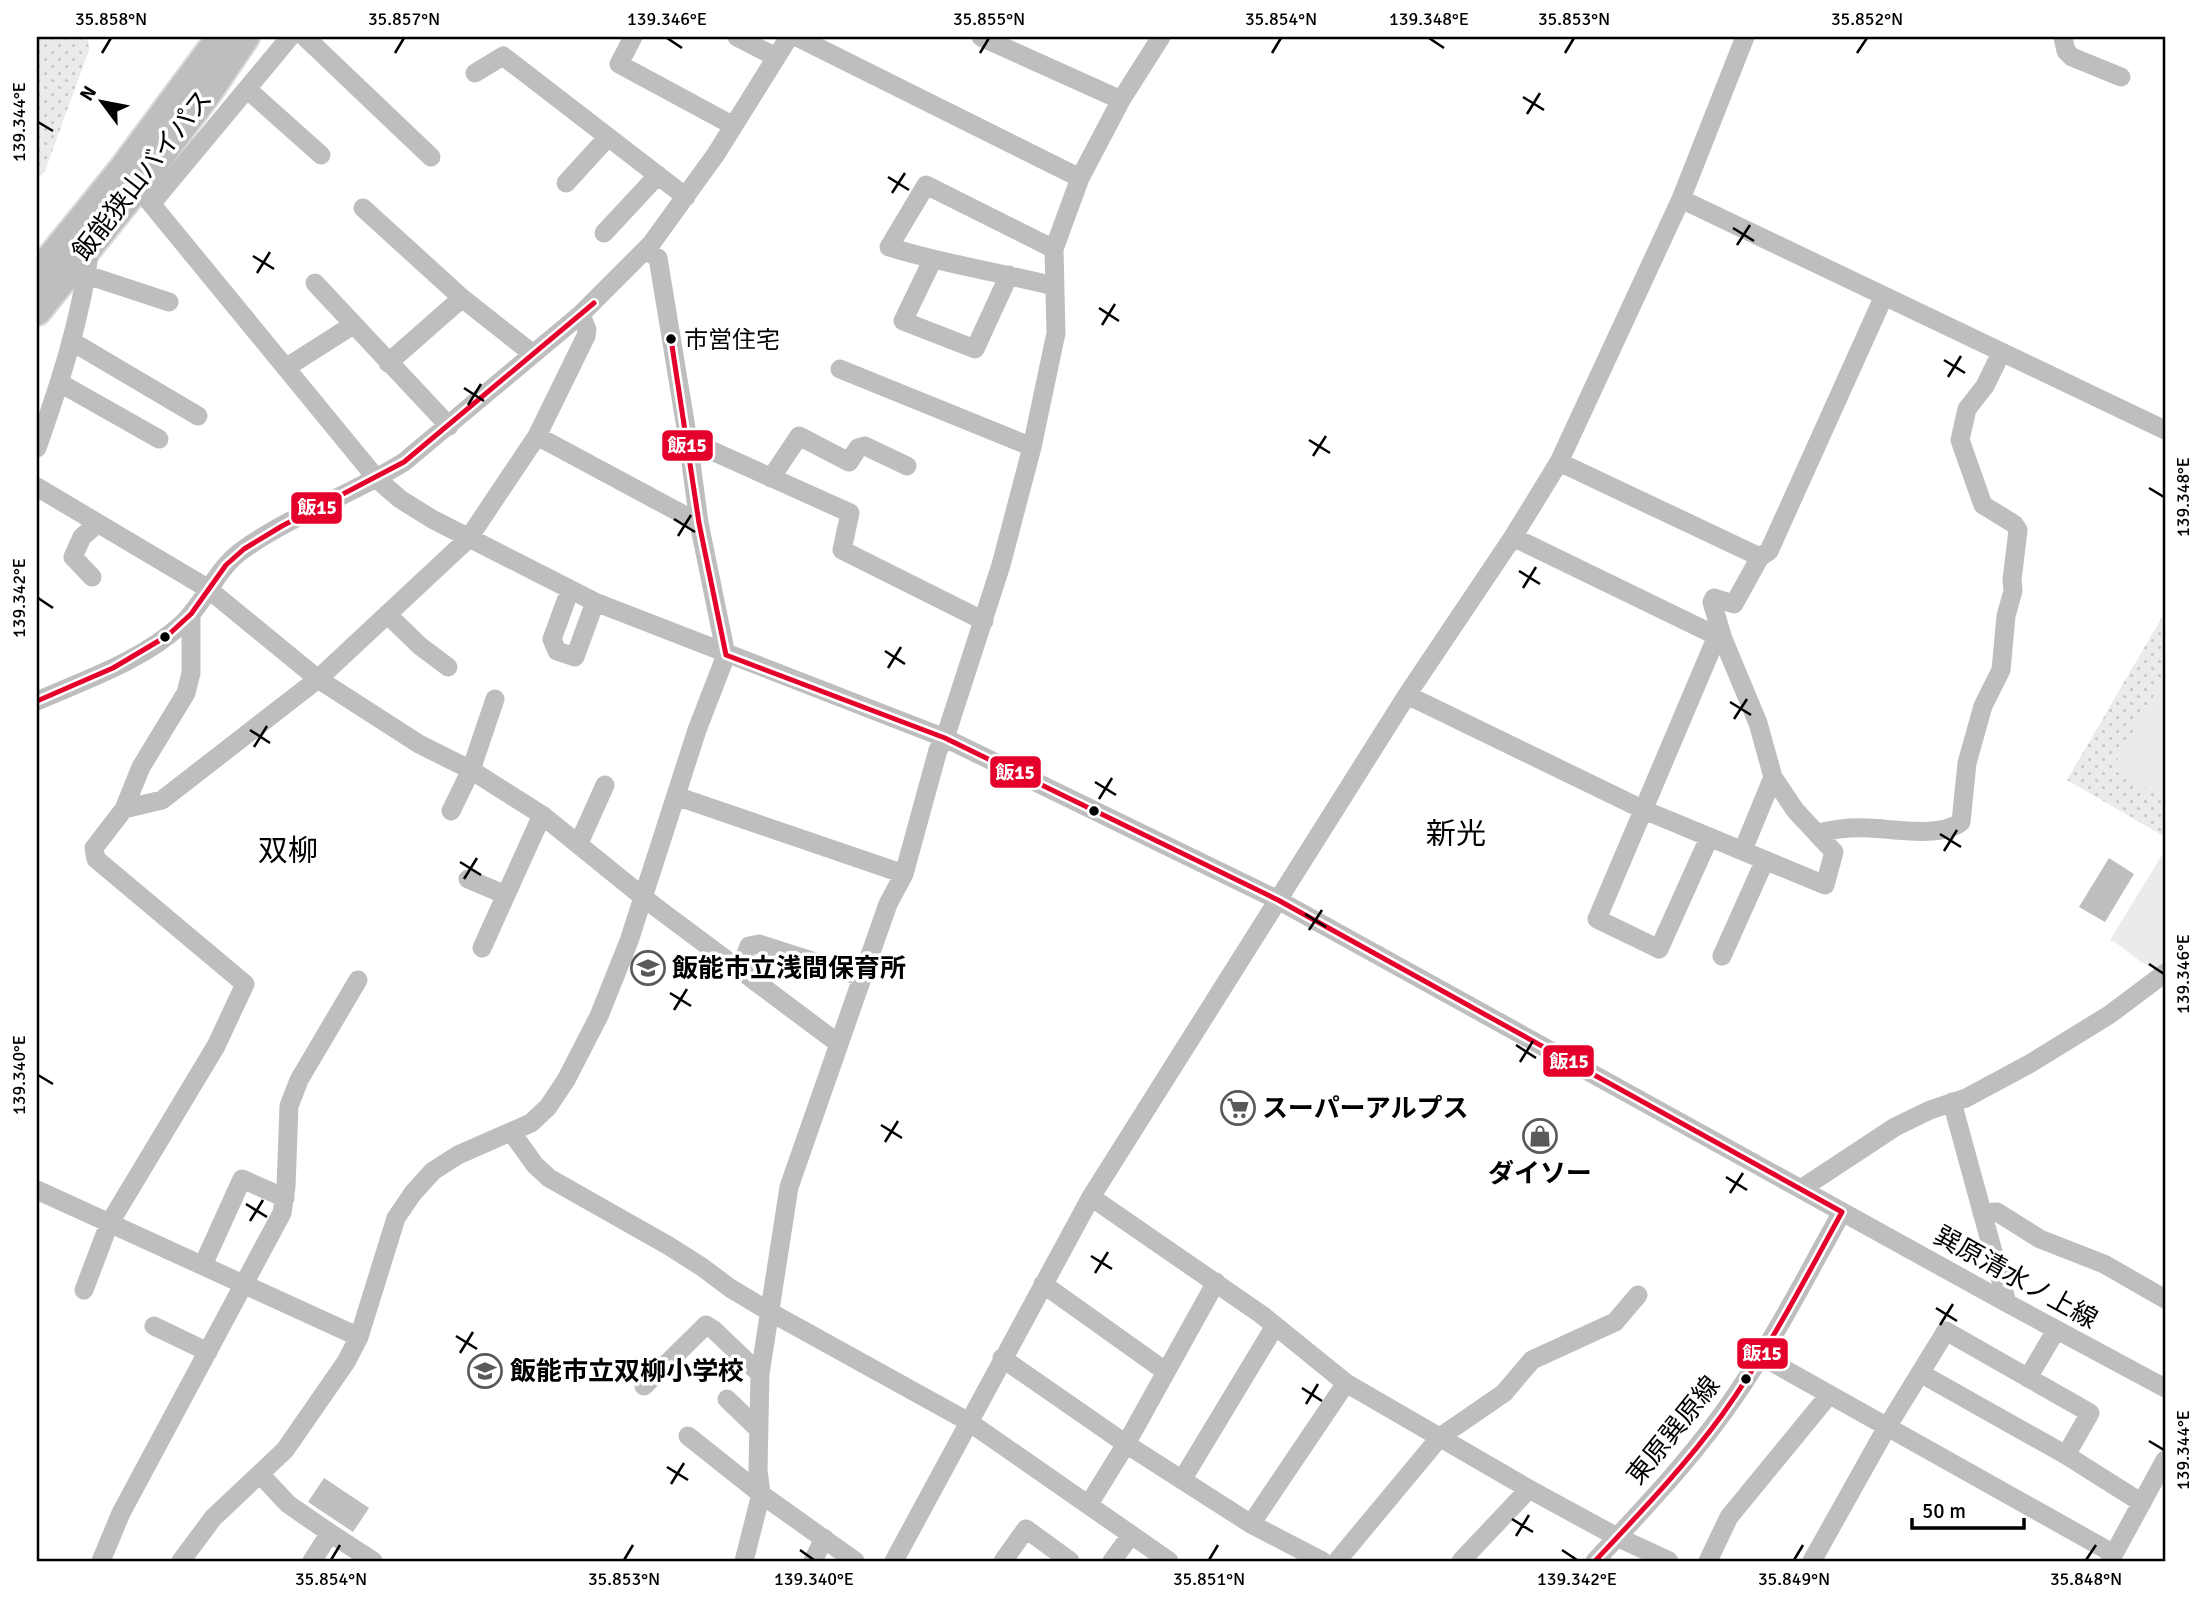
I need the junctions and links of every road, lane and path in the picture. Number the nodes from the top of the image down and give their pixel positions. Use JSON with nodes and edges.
{"nodes":[{"id":1,"x":221,"y":37,"type":"edge"},
{"id":2,"x":245,"y":37,"type":"edge"},
{"id":3,"x":290,"y":37,"type":"edge"},
{"id":4,"x":304,"y":37,"type":"edge"},
{"id":5,"x":633,"y":37,"type":"edge"},
{"id":6,"x":737,"y":37,"type":"edge"},
{"id":7,"x":789,"y":37,"type":"edge"},
{"id":8,"x":797,"y":37,"type":"edge"},
{"id":9,"x":981,"y":37,"type":"edge"},
{"id":10,"x":1161,"y":37,"type":"edge"},
{"id":11,"x":1745,"y":37,"type":"edge"},
{"id":12,"x":2063,"y":37,"type":"edge"},
{"id":13,"x":1008,"y":43,"type":"edge"},
{"id":14,"x":776,"y":57,"type":"junction"},
{"id":15,"x":475,"y":73,"type":"dead end"},
{"id":16,"x":2121,"y":77,"type":"dead end"},
{"id":17,"x":247,"y":89,"type":"junction"},
{"id":18,"x":208,"y":92,"type":"junction"},
{"id":19,"x":1121,"y":100,"type":"junction"},
{"id":20,"x":232,"y":108,"type":"junction"},
{"id":21,"x":732,"y":125,"type":"junction"},
{"id":22,"x":608,"y":137,"type":"junction"},
{"id":23,"x":321,"y":155,"type":"dead end"},
{"id":24,"x":431,"y":157,"type":"dead end"},
{"id":25,"x":658,"y":175,"type":"junction"},
{"id":26,"x":1080,"y":178,"type":"junction"},
{"id":27,"x":566,"y":184,"type":"dead end"},
{"id":28,"x":137,"y":186,"type":"junction"},
{"id":29,"x":686,"y":197,"type":"junction"},
{"id":30,"x":1681,"y":199,"type":"junction"},
{"id":31,"x":363,"y":208,"type":"dead end"},
{"id":32,"x":604,"y":233,"type":"dead end"},
{"id":33,"x":91,"y":242,"type":"junction"},
{"id":34,"x":1055,"y":249,"type":"junction"},
{"id":35,"x":645,"y":250,"type":"junction"},
{"id":36,"x":932,"y":261,"type":"junction"},
{"id":37,"x":37,"y":275,"type":"edge"},
{"id":38,"x":1009,"y":275,"type":"junction"},
{"id":39,"x":90,"y":276,"type":"dead end"},
{"id":40,"x":315,"y":283,"type":"dead end"},
{"id":41,"x":1054,"y":286,"type":"junction"},
{"id":42,"x":1884,"y":296,"type":"junction"},
{"id":43,"x":462,"y":298,"type":"junction"},
{"id":44,"x":169,"y":302,"type":"dead end"},
{"id":45,"x":37,"y":311,"type":"edge"},
{"id":46,"x":581,"y":314,"type":"junction"},
{"id":47,"x":353,"y":325,"type":"junction"},
{"id":48,"x":71,"y":341,"type":"junction"},
{"id":49,"x":2001,"y":353,"type":"junction"},
{"id":50,"x":534,"y":354,"type":"junction"},
{"id":51,"x":388,"y":363,"type":"junction"},
{"id":52,"x":287,"y":367,"type":"junction"},
{"id":53,"x":840,"y":369,"type":"dead end"},
{"id":54,"x":60,"y":383,"type":"junction"},
{"id":55,"x":198,"y":416,"type":"dead end"},
{"id":56,"x":449,"y":426,"type":"junction"},
{"id":57,"x":2165,"y":430,"type":"edge"},
{"id":58,"x":537,"y":436,"type":"junction"},
{"id":59,"x":159,"y":439,"type":"dead end"},
{"id":60,"x":688,"y":440,"type":"junction"},
{"id":61,"x":1032,"y":447,"type":"junction"},
{"id":62,"x":37,"y":448,"type":"edge"},
{"id":63,"x":1559,"y":462,"type":"junction"},
{"id":64,"x":907,"y":466,"type":"dead end"},
{"id":65,"x":771,"y":478,"type":"junction"},
{"id":66,"x":377,"y":479,"type":"junction"},
{"id":67,"x":37,"y":487,"type":"edge"},
{"id":68,"x":699,"y":523,"type":"junction"},
{"id":69,"x":97,"y":524,"type":"junction"},
{"id":70,"x":1513,"y":537,"type":"junction"},
{"id":71,"x":468,"y":538,"type":"junction"},
{"id":72,"x":1760,"y":558,"type":"junction"},
{"id":73,"x":92,"y":577,"type":"dead end"},
{"id":74,"x":207,"y":588,"type":"junction"},
{"id":75,"x":570,"y":590,"type":"junction"},
{"id":76,"x":595,"y":602,"type":"junction"},
{"id":77,"x":191,"y":614,"type":"junction"},
{"id":78,"x":388,"y":615,"type":"junction"},
{"id":79,"x":984,"y":621,"type":"junction"},
{"id":80,"x":1720,"y":638,"type":"junction"},
{"id":81,"x":726,"y":655,"type":"junction"},
{"id":82,"x":448,"y":667,"type":"dead end"},
{"id":83,"x":318,"y":679,"type":"junction"},
{"id":84,"x":1407,"y":695,"type":"junction"},
{"id":85,"x":495,"y":699,"type":"dead end"},
{"id":86,"x":37,"y":701,"type":"edge"},
{"id":87,"x":945,"y":738,"type":"junction"},
{"id":88,"x":471,"y":770,"type":"junction"},
{"id":89,"x":1773,"y":777,"type":"junction"},
{"id":90,"x":605,"y":785,"type":"dead end"},
{"id":91,"x":676,"y":796,"type":"junction"},
{"id":92,"x":124,"y":808,"type":"junction"},
{"id":93,"x":1644,"y":810,"type":"junction"},
{"id":94,"x":451,"y":811,"type":"dead end"},
{"id":95,"x":542,"y":815,"type":"junction"},
{"id":96,"x":1818,"y":833,"type":"junction"},
{"id":97,"x":1709,"y":838,"type":"junction"},
{"id":98,"x":579,"y":843,"type":"junction"},
{"id":99,"x":1743,"y":850,"type":"junction"},
{"id":100,"x":1766,"y":860,"type":"junction"},
{"id":101,"x":904,"y":873,"type":"junction"},
{"id":102,"x":468,"y":879,"type":"dead end"},
{"id":103,"x":506,"y":895,"type":"junction"},
{"id":104,"x":644,"y":898,"type":"junction"},
{"id":105,"x":1278,"y":900,"type":"junction"},
{"id":106,"x":482,"y":948,"type":"dead end"},
{"id":107,"x":1722,"y":956,"type":"dead end"},
{"id":108,"x":740,"y":970,"type":"junction"},
{"id":109,"x":2165,"y":973,"type":"edge"},
{"id":110,"x":862,"y":977,"type":"junction"},
{"id":111,"x":358,"y":980,"type":"dead end"},
{"id":112,"x":839,"y":1044,"type":"junction"},
{"id":113,"x":1952,"y":1102,"type":"junction"},
{"id":114,"x":512,"y":1133,"type":"junction"},
{"id":115,"x":1801,"y":1189,"type":"junction"},
{"id":116,"x":37,"y":1190,"type":"edge"},
{"id":117,"x":1091,"y":1197,"type":"junction"},
{"id":118,"x":285,"y":1198,"type":"junction"},
{"id":119,"x":1842,"y":1212,"type":"junction"},
{"id":120,"x":1982,"y":1213,"type":"junction"},
{"id":121,"x":109,"y":1224,"type":"junction"},
{"id":122,"x":203,"y":1265,"type":"junction"},
{"id":123,"x":1216,"y":1282,"type":"junction"},
{"id":124,"x":244,"y":1283,"type":"junction"},
{"id":125,"x":1043,"y":1284,"type":"junction"},
{"id":126,"x":84,"y":1290,"type":"dead end"},
{"id":127,"x":1638,"y":1295,"type":"dead end"},
{"id":128,"x":2165,"y":1299,"type":"edge"},
{"id":129,"x":2007,"y":1303,"type":"junction"},
{"id":130,"x":770,"y":1312,"type":"junction"},
{"id":131,"x":154,"y":1326,"type":"dead end"},
{"id":132,"x":1275,"y":1326,"type":"junction"},
{"id":133,"x":2056,"y":1330,"type":"junction"},
{"id":134,"x":359,"y":1336,"type":"junction"},
{"id":135,"x":208,"y":1352,"type":"junction"},
{"id":136,"x":1761,"y":1356,"type":"junction"},
{"id":137,"x":1002,"y":1359,"type":"junction"},
{"id":138,"x":1165,"y":1371,"type":"junction"},
{"id":139,"x":1920,"y":1373,"type":"junction"},
{"id":140,"x":760,"y":1374,"type":"junction"},
{"id":141,"x":2028,"y":1378,"type":"junction"},
{"id":142,"x":1346,"y":1383,"type":"junction"},
{"id":143,"x":644,"y":1386,"type":"dead end"},
{"id":144,"x":2165,"y":1388,"type":"edge"},
{"id":145,"x":1829,"y":1395,"type":"junction"},
{"id":146,"x":727,"y":1399,"type":"dead end"},
{"id":147,"x":969,"y":1422,"type":"junction"},
{"id":148,"x":1886,"y":1427,"type":"junction"},
{"id":149,"x":758,"y":1429,"type":"junction"},
{"id":150,"x":688,"y":1436,"type":"dead end"},
{"id":151,"x":1440,"y":1437,"type":"junction"},
{"id":152,"x":1126,"y":1444,"type":"junction"},
{"id":153,"x":2066,"y":1455,"type":"junction"},
{"id":154,"x":2165,"y":1460,"type":"edge"},
{"id":155,"x":260,"y":1474,"type":"junction"},
{"id":156,"x":1182,"y":1480,"type":"junction"},
{"id":157,"x":1529,"y":1489,"type":"junction"},
{"id":158,"x":761,"y":1493,"type":"junction"},
{"id":159,"x":2142,"y":1503,"type":"junction"},
{"id":160,"x":1089,"y":1504,"type":"junction"},
{"id":161,"x":1251,"y":1524,"type":"junction"},
{"id":162,"x":330,"y":1533,"type":"junction"},
{"id":163,"x":1131,"y":1535,"type":"junction"},
{"id":164,"x":1617,"y":1537,"type":"junction"},
{"id":165,"x":824,"y":1538,"type":"junction"},
{"id":166,"x":2112,"y":1558,"type":"edge"},
{"id":167,"x":101,"y":1561,"type":"edge"},
{"id":168,"x":181,"y":1561,"type":"edge"},
{"id":169,"x":312,"y":1561,"type":"edge"},
{"id":170,"x":373,"y":1561,"type":"edge"},
{"id":171,"x":744,"y":1561,"type":"edge"},
{"id":172,"x":813,"y":1561,"type":"edge"},
{"id":173,"x":855,"y":1561,"type":"edge"},
{"id":174,"x":894,"y":1561,"type":"edge"},
{"id":175,"x":1003,"y":1561,"type":"edge"},
{"id":176,"x":1070,"y":1561,"type":"edge"},
{"id":177,"x":1112,"y":1561,"type":"edge"},
{"id":178,"x":1169,"y":1561,"type":"edge"},
{"id":179,"x":1322,"y":1561,"type":"edge"},
{"id":180,"x":1337,"y":1561,"type":"edge"},
{"id":181,"x":1461,"y":1561,"type":"edge"},
{"id":182,"x":1595,"y":1561,"type":"edge"},
{"id":183,"x":1669,"y":1561,"type":"edge"},
{"id":184,"x":1708,"y":1561,"type":"edge"},
{"id":185,"x":1812,"y":1561,"type":"edge"}],
"edges":[{"from":1,"to":28,"type":"highway","name":"飯能狭山バイパス"},
{"from":2,"to":18,"type":"highway","name":"飯能狭山バイパス"},
{"from":3,"to":17,"type":"street"},
{"from":4,"to":24,"type":"street"},
{"from":5,"to":21,"type":"street"},
{"from":6,"to":14,"type":"street"},
{"from":7,"to":14,"type":"street"},
{"from":8,"to":26,"type":"street"},
{"from":9,"to":13,"type":"street"},
{"from":10,"to":19,"type":"street"},
{"from":11,"to":30,"type":"street"},
{"from":12,"to":16,"type":"street"},
{"from":13,"to":19,"type":"street"},
{"from":14,"to":21,"type":"street"},
{"from":15,"to":22,"type":"street"},
{"from":17,"to":20,"type":"street"},
{"from":17,"to":23,"type":"street"},
{"from":18,"to":20,"type":"street"},
{"from":18,"to":28,"type":"highway","name":"飯能狭山バイパス"},
{"from":19,"to":26,"type":"street"},
{"from":20,"to":28,"type":"street"},
{"from":21,"to":29,"type":"street"},
{"from":22,"to":25,"type":"street"},
{"from":22,"to":27,"type":"street"},
{"from":25,"to":29,"type":"street"},
{"from":25,"to":32,"type":"street"},
{"from":26,"to":34,"type":"street"},
{"from":28,"to":33,"type":"highway","name":"飯能狭山バイパス"},
{"from":28,"to":37,"type":"highway","name":"飯能狭山バイパス"},
{"from":28,"to":52,"type":"street","name":"巽原清水ノ上線"},
{"from":29,"to":35,"type":"street"},
{"from":30,"to":42,"type":"street"},
{"from":30,"to":63,"type":"street"},
{"from":31,"to":43,"type":"street"},
{"from":33,"to":45,"type":"highway","name":"飯能狭山バイパス"},
{"from":33,"to":48,"type":"street"},
{"from":34,"to":36,"type":"street"},
{"from":34,"to":41,"type":"street"},
{"from":35,"to":46,"type":"street"},
{"from":35,"to":60,"type":"street"},
{"from":36,"to":38,"type":"street"},
{"from":36,"to":38,"type":"street"},
{"from":38,"to":41,"type":"street"},
{"from":39,"to":44,"type":"street"},
{"from":40,"to":47,"type":"street"},
{"from":41,"to":61,"type":"street"},
{"from":42,"to":49,"type":"street"},
{"from":42,"to":72,"type":"street"},
{"from":43,"to":50,"type":"street"},
{"from":43,"to":51,"type":"street"},
{"from":46,"to":50,"type":"street"},
{"from":46,"to":58,"type":"street"},
{"from":47,"to":51,"type":"street"},
{"from":47,"to":52,"type":"street"},
{"from":48,"to":54,"type":"street"},
{"from":48,"to":55,"type":"street"},
{"from":49,"to":57,"type":"street"},
{"from":49,"to":96,"type":"street"},
{"from":50,"to":56,"type":"street"},
{"from":51,"to":56,"type":"street"},
{"from":52,"to":66,"type":"street","name":"巽原清水ノ上線"},
{"from":53,"to":61,"type":"street"},
{"from":54,"to":59,"type":"street"},
{"from":54,"to":62,"type":"street"},
{"from":56,"to":66,"type":"street"},
{"from":58,"to":68,"type":"street"},
{"from":58,"to":71,"type":"street"},
{"from":60,"to":65,"type":"street"},
{"from":60,"to":68,"type":"street"},
{"from":61,"to":79,"type":"street"},
{"from":63,"to":70,"type":"street"},
{"from":63,"to":72,"type":"street"},
{"from":64,"to":65,"type":"street"},
{"from":65,"to":79,"type":"street"},
{"from":66,"to":71,"type":"street","name":"巽原清水ノ上線"},
{"from":66,"to":74,"type":"street"},
{"from":67,"to":69,"type":"street"},
{"from":68,"to":81,"type":"street"},
{"from":69,"to":73,"type":"street"},
{"from":69,"to":74,"type":"street"},
{"from":70,"to":80,"type":"street"},
{"from":70,"to":84,"type":"street"},
{"from":71,"to":75,"type":"street","name":"巽原清水ノ上線"},
{"from":71,"to":78,"type":"street"},
{"from":72,"to":80,"type":"street"},
{"from":74,"to":77,"type":"street"},
{"from":74,"to":83,"type":"street"},
{"from":75,"to":76,"type":"street","name":"巽原清水ノ上線"},
{"from":75,"to":76,"type":"street"},
{"from":76,"to":81,"type":"street","name":"巽原清水ノ上線"},
{"from":77,"to":86,"type":"street"},
{"from":77,"to":92,"type":"street"},
{"from":78,"to":82,"type":"street"},
{"from":78,"to":83,"type":"street"},
{"from":79,"to":87,"type":"street"},
{"from":80,"to":89,"type":"street"},
{"from":80,"to":93,"type":"street"},
{"from":81,"to":87,"type":"street","name":"巽原清水ノ上線"},
{"from":81,"to":91,"type":"street"},
{"from":83,"to":88,"type":"street"},
{"from":83,"to":92,"type":"street"},
{"from":84,"to":93,"type":"street"},
{"from":84,"to":105,"type":"street"},
{"from":85,"to":88,"type":"street"},
{"from":87,"to":101,"type":"street"},
{"from":87,"to":105,"type":"street","name":"巽原清水ノ上線"},
{"from":88,"to":94,"type":"street"},
{"from":88,"to":95,"type":"street"},
{"from":89,"to":96,"type":"street"},
{"from":89,"to":99,"type":"street"},
{"from":90,"to":98,"type":"street"},
{"from":91,"to":101,"type":"street"},
{"from":91,"to":104,"type":"street"},
{"from":92,"to":121,"type":"street"},
{"from":93,"to":97,"type":"street"},
{"from":93,"to":97,"type":"street"},
{"from":95,"to":98,"type":"street"},
{"from":95,"to":103,"type":"street"},
{"from":96,"to":100,"type":"street"},
{"from":97,"to":99,"type":"street"},
{"from":98,"to":104,"type":"street"},
{"from":99,"to":100,"type":"street"},
{"from":100,"to":107,"type":"street"},
{"from":101,"to":110,"type":"street"},
{"from":102,"to":103,"type":"street"},
{"from":103,"to":106,"type":"street"},
{"from":104,"to":108,"type":"street"},
{"from":104,"to":114,"type":"street"},
{"from":105,"to":115,"type":"street","name":"巽原清水ノ上線"},
{"from":105,"to":117,"type":"street"},
{"from":108,"to":110,"type":"street"},
{"from":108,"to":112,"type":"street"},
{"from":109,"to":113,"type":"street"},
{"from":110,"to":112,"type":"street"},
{"from":111,"to":118,"type":"street"},
{"from":112,"to":130,"type":"street"},
{"from":113,"to":115,"type":"street"},
{"from":113,"to":120,"type":"street"},
{"from":114,"to":130,"type":"street"},
{"from":114,"to":134,"type":"street"},
{"from":115,"to":119,"type":"street","name":"巽原清水ノ上線"},
{"from":116,"to":121,"type":"street"},
{"from":117,"to":123,"type":"street"},
{"from":117,"to":125,"type":"street"},
{"from":118,"to":122,"type":"street"},
{"from":118,"to":124,"type":"street"},
{"from":119,"to":129,"type":"street","name":"巽原清水ノ上線"},
{"from":119,"to":136,"type":"street","name":"東原巽原線"},
{"from":120,"to":128,"type":"street"},
{"from":120,"to":129,"type":"street"},
{"from":121,"to":122,"type":"street"},
{"from":121,"to":126,"type":"street"},
{"from":122,"to":124,"type":"street"},
{"from":123,"to":132,"type":"street"},
{"from":123,"to":138,"type":"street"},
{"from":124,"to":134,"type":"street"},
{"from":124,"to":135,"type":"street"},
{"from":125,"to":137,"type":"street"},
{"from":125,"to":138,"type":"street"},
{"from":127,"to":151,"type":"street"},
{"from":129,"to":133,"type":"street","name":"巽原清水ノ上線"},
{"from":130,"to":140,"type":"street"},
{"from":130,"to":147,"type":"street"},
{"from":131,"to":135,"type":"street"},
{"from":132,"to":142,"type":"street"},
{"from":132,"to":156,"type":"street"},
{"from":133,"to":141,"type":"street"},
{"from":133,"to":144,"type":"street","name":"巽原清水ノ上線"},
{"from":134,"to":155,"type":"street"},
{"from":135,"to":167,"type":"street"},
{"from":136,"to":145,"type":"street"},
{"from":136,"to":164,"type":"street","name":"東原巽原線"},
{"from":137,"to":147,"type":"street"},
{"from":137,"to":152,"type":"street"},
{"from":138,"to":152,"type":"street"},
{"from":139,"to":141,"type":"street"},
{"from":139,"to":148,"type":"street"},
{"from":139,"to":153,"type":"street"},
{"from":140,"to":143,"type":"street"},
{"from":140,"to":149,"type":"street"},
{"from":141,"to":153,"type":"street"},
{"from":142,"to":151,"type":"street"},
{"from":142,"to":161,"type":"street"},
{"from":145,"to":148,"type":"street"},
{"from":145,"to":184,"type":"street"},
{"from":146,"to":149,"type":"street"},
{"from":147,"to":160,"type":"street"},
{"from":147,"to":174,"type":"street"},
{"from":148,"to":166,"type":"street"},
{"from":148,"to":185,"type":"street"},
{"from":149,"to":158,"type":"street"},
{"from":150,"to":158,"type":"street"},
{"from":151,"to":157,"type":"street"},
{"from":151,"to":180,"type":"street"},
{"from":152,"to":156,"type":"street"},
{"from":152,"to":160,"type":"street"},
{"from":153,"to":159,"type":"street"},
{"from":154,"to":159,"type":"street"},
{"from":155,"to":162,"type":"street"},
{"from":155,"to":168,"type":"street"},
{"from":156,"to":161,"type":"street"},
{"from":157,"to":164,"type":"street"},
{"from":157,"to":181,"type":"street"},
{"from":158,"to":165,"type":"street"},
{"from":158,"to":171,"type":"street"},
{"from":159,"to":166,"type":"street"},
{"from":160,"to":163,"type":"street"},
{"from":161,"to":179,"type":"street"},
{"from":162,"to":169,"type":"street"},
{"from":162,"to":170,"type":"street"},
{"from":163,"to":177,"type":"street"},
{"from":163,"to":178,"type":"street"},
{"from":164,"to":182,"type":"street","name":"東原巽原線"},
{"from":164,"to":183,"type":"street"},
{"from":165,"to":172,"type":"street"},
{"from":165,"to":173,"type":"street"},
{"from":175,"to":176,"type":"street"}]}
